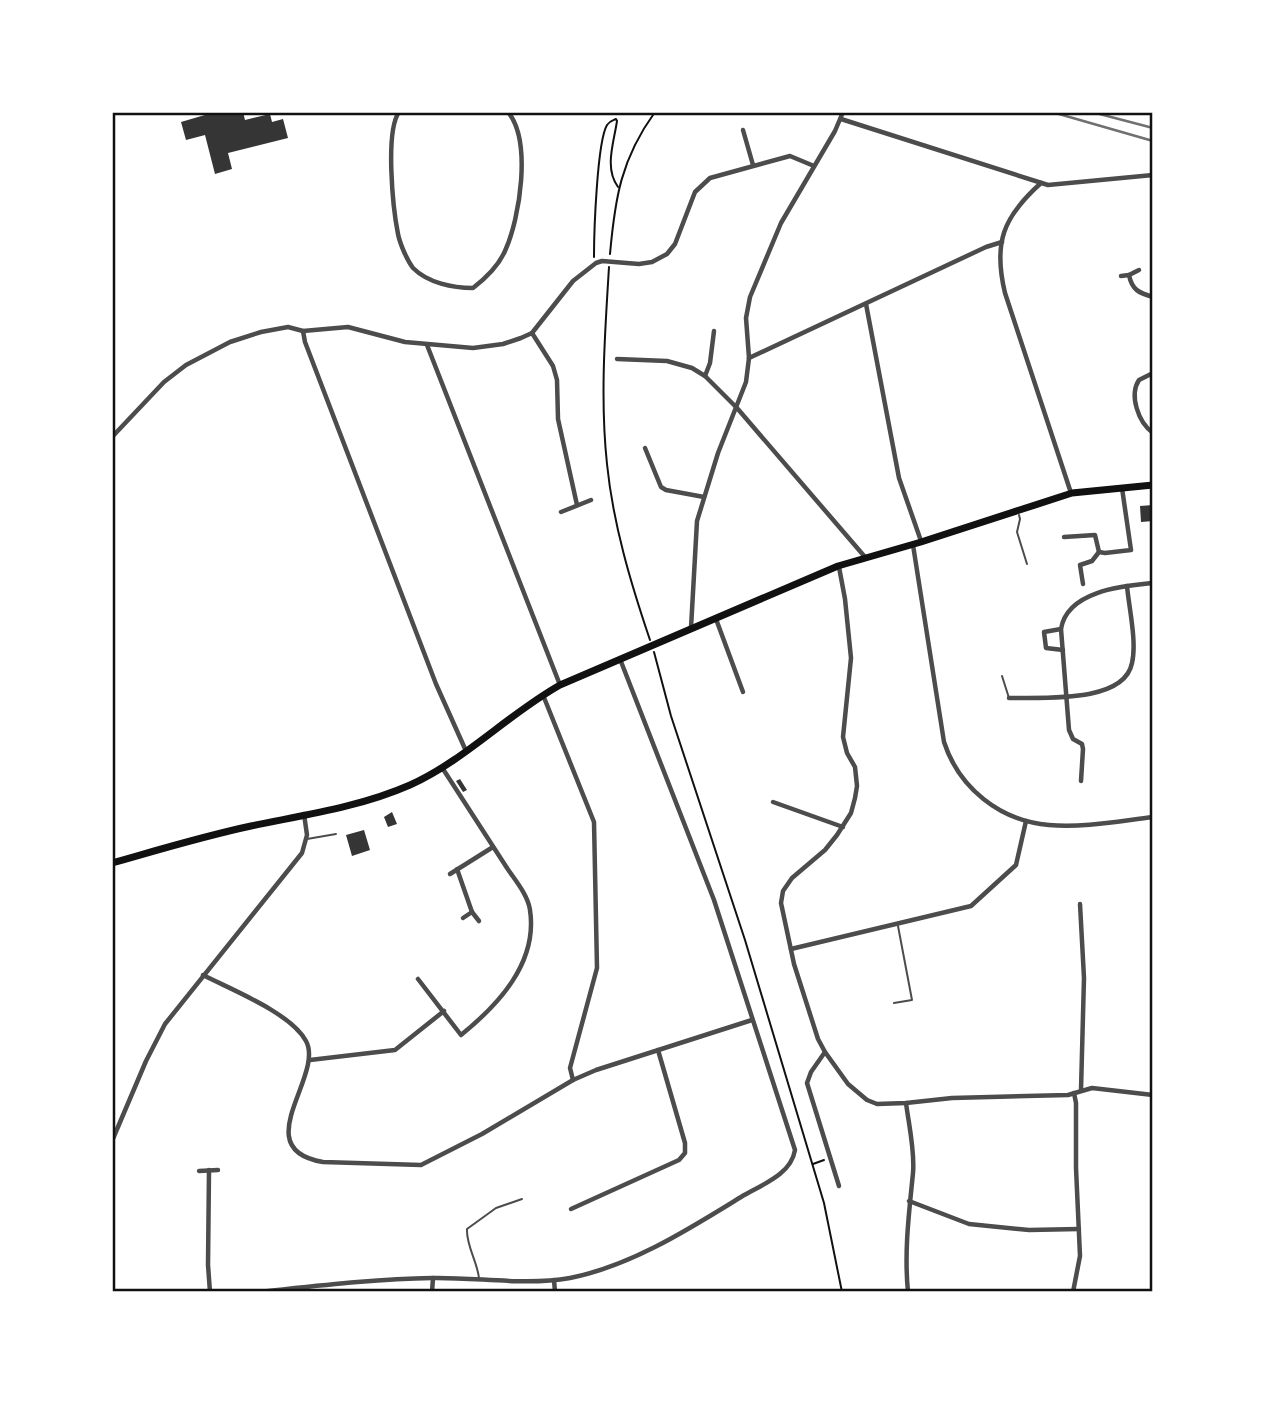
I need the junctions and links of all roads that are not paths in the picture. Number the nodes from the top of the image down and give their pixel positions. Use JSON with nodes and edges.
{"nodes":[{"id":1,"x":399,"y":112,"type":"edge"},
{"id":2,"x":508,"y":112,"type":"edge"},
{"id":3,"x":843,"y":112,"type":"edge"},
{"id":4,"x":841,"y":119,"type":"junction"},
{"id":5,"x":743,"y":130,"type":"dead end"},
{"id":6,"x":753,"y":165,"type":"junction"},
{"id":7,"x":814,"y":166,"type":"junction"},
{"id":8,"x":1153,"y":175,"type":"edge"},
{"id":9,"x":1041,"y":183,"type":"junction"},
{"id":10,"x":1002,"y":242,"type":"junction"},
{"id":11,"x":1139,"y":270,"type":"dead end"},
{"id":12,"x":1129,"y":275,"type":"junction"},
{"id":13,"x":1121,"y":276,"type":"dead end"},
{"id":14,"x":1153,"y":297,"type":"edge"},
{"id":15,"x":866,"y":304,"type":"junction"},
{"id":16,"x":303,"y":331,"type":"junction"},
{"id":17,"x":714,"y":331,"type":"dead end"},
{"id":18,"x":532,"y":333,"type":"junction"},
{"id":19,"x":427,"y":345,"type":"junction"},
{"id":20,"x":749,"y":358,"type":"junction"},
{"id":21,"x":617,"y":359,"type":"dead end"},
{"id":22,"x":1153,"y":373,"type":"edge"},
{"id":23,"x":705,"y":376,"type":"junction"},
{"id":24,"x":737,"y":408,"type":"junction"},
{"id":25,"x":1153,"y":433,"type":"edge"},
{"id":26,"x":112,"y":437,"type":"edge"},
{"id":27,"x":645,"y":448,"type":"dead end"},
{"id":28,"x":1153,"y":485,"type":"edge"},
{"id":29,"x":1122,"y":488,"type":"junction"},
{"id":30,"x":1072,"y":494,"type":"junction"},
{"id":31,"x":704,"y":497,"type":"junction"},
{"id":32,"x":591,"y":499,"type":"dead end"},
{"id":33,"x":577,"y":505,"type":"junction"},
{"id":34,"x":1018,"y":510,"type":"junction"},
{"id":35,"x":561,"y":512,"type":"dead end"},
{"id":36,"x":1063,"y":537,"type":"dead end"},
{"id":37,"x":917,"y":543,"type":"junction"},
{"id":38,"x":1099,"y":552,"type":"junction"},
{"id":39,"x":866,"y":558,"type":"junction"},
{"id":40,"x":1027,"y":564,"type":"dead end"},
{"id":41,"x":838,"y":566,"type":"junction"},
{"id":42,"x":1153,"y":583,"type":"edge"},
{"id":43,"x":1083,"y":584,"type":"dead end"},
{"id":44,"x":1127,"y":586,"type":"junction"},
{"id":45,"x":715,"y":618,"type":"junction"},
{"id":46,"x":691,"y":628,"type":"junction"},
{"id":47,"x":1062,"y":628,"type":"junction"},
{"id":48,"x":1063,"y":650,"type":"junction"},
{"id":49,"x":620,"y":659,"type":"junction"},
{"id":50,"x":1002,"y":676,"type":"dead end"},
{"id":51,"x":559,"y":685,"type":"junction"},
{"id":52,"x":743,"y":692,"type":"dead end"},
{"id":53,"x":543,"y":694,"type":"junction"},
{"id":54,"x":1068,"y":695,"type":"junction"},
{"id":55,"x":1009,"y":698,"type":"joint"},
{"id":56,"x":466,"y":752,"type":"junction"},
{"id":57,"x":443,"y":769,"type":"junction"},
{"id":58,"x":1081,"y":781,"type":"dead end"},
{"id":59,"x":773,"y":802,"type":"dead end"},
{"id":60,"x":304,"y":814,"type":"junction"},
{"id":61,"x":1153,"y":817,"type":"edge"},
{"id":62,"x":1026,"y":821,"type":"junction"},
{"id":63,"x":843,"y":827,"type":"junction"},
{"id":64,"x":336,"y":834,"type":"dead end"},
{"id":65,"x":307,"y":839,"type":"junction"},
{"id":66,"x":493,"y":846,"type":"junction"},
{"id":67,"x":112,"y":863,"type":"edge"},
{"id":68,"x":457,"y":869,"type":"junction"},
{"id":69,"x":450,"y":874,"type":"dead end"},
{"id":70,"x":1080,"y":904,"type":"dead end"},
{"id":71,"x":472,"y":912,"type":"junction"},
{"id":72,"x":463,"y":918,"type":"dead end"},
{"id":73,"x":479,"y":921,"type":"dead end"},
{"id":74,"x":898,"y":924,"type":"junction"},
{"id":75,"x":791,"y":948,"type":"junction"},
{"id":76,"x":203,"y":975,"type":"junction"},
{"id":77,"x":418,"y":979,"type":"dead end"},
{"id":78,"x":894,"y":1003,"type":"dead end"},
{"id":79,"x":444,"y":1011,"type":"junction"},
{"id":80,"x":752,"y":1020,"type":"junction"},
{"id":81,"x":658,"y":1050,"type":"junction"},
{"id":82,"x":825,"y":1052,"type":"junction"},
{"id":83,"x":310,"y":1060,"type":"junction"},
{"id":84,"x":573,"y":1080,"type":"junction"},
{"id":85,"x":1081,"y":1090,"type":"junction"},
{"id":86,"x":1074,"y":1093,"type":"junction"},
{"id":87,"x":1153,"y":1095,"type":"edge"},
{"id":88,"x":906,"y":1104,"type":"junction"},
{"id":89,"x":112,"y":1141,"type":"edge"},
{"id":90,"x":209,"y":1170,"type":"junction"},
{"id":91,"x":218,"y":1170,"type":"dead end"},
{"id":92,"x":199,"y":1171,"type":"dead end"},
{"id":93,"x":839,"y":1186,"type":"dead end"},
{"id":94,"x":522,"y":1199,"type":"dead end"},
{"id":95,"x":909,"y":1202,"type":"junction"},
{"id":96,"x":571,"y":1209,"type":"dead end"},
{"id":97,"x":1079,"y":1229,"type":"junction"},
{"id":98,"x":433,"y":1278,"type":"junction"},
{"id":99,"x":479,"y":1279,"type":"junction"},
{"id":100,"x":554,"y":1280,"type":"junction"},
{"id":101,"x":210,"y":1292,"type":"edge"},
{"id":102,"x":258,"y":1292,"type":"edge"},
{"id":103,"x":432,"y":1292,"type":"edge"},
{"id":104,"x":555,"y":1292,"type":"edge"},
{"id":105,"x":908,"y":1292,"type":"edge"},
{"id":106,"x":1073,"y":1292,"type":"edge"}],
"edges":[{"from":1,"to":2,"type":"street"},
{"from":3,"to":4,"type":"street"},
{"from":4,"to":7,"type":"street"},
{"from":4,"to":9,"type":"street"},
{"from":5,"to":6,"type":"street"},
{"from":6,"to":7,"type":"street"},
{"from":6,"to":18,"type":"street"},
{"from":7,"to":20,"type":"street"},
{"from":8,"to":9,"type":"street"},
{"from":9,"to":10,"type":"street"},
{"from":10,"to":15,"type":"street"},
{"from":10,"to":30,"type":"street"},
{"from":11,"to":12,"type":"street"},
{"from":12,"to":13,"type":"street"},
{"from":12,"to":14,"type":"street"},
{"from":15,"to":20,"type":"street"},
{"from":15,"to":37,"type":"street"},
{"from":16,"to":19,"type":"street"},
{"from":16,"to":26,"type":"street"},
{"from":16,"to":56,"type":"street"},
{"from":17,"to":23,"type":"street"},
{"from":18,"to":19,"type":"street"},
{"from":18,"to":33,"type":"street"},
{"from":19,"to":51,"type":"street"},
{"from":20,"to":24,"type":"street"},
{"from":21,"to":23,"type":"street"},
{"from":22,"to":25,"type":"street"},
{"from":23,"to":24,"type":"street"},
{"from":24,"to":31,"type":"street"},
{"from":24,"to":39,"type":"street"},
{"from":27,"to":31,"type":"street"},
{"from":28,"to":29,"type":"main road"},
{"from":29,"to":30,"type":"main road"},
{"from":29,"to":38,"type":"street"},
{"from":30,"to":34,"type":"main road"},
{"from":31,"to":46,"type":"street"},
{"from":32,"to":33,"type":"street"},
{"from":33,"to":35,"type":"street"},
{"from":34,"to":37,"type":"main road"},
{"from":34,"to":40,"type":"lane"},
{"from":36,"to":38,"type":"street"},
{"from":37,"to":39,"type":"main road"},
{"from":37,"to":62,"type":"street"},
{"from":38,"to":43,"type":"street"},
{"from":39,"to":41,"type":"main road"},
{"from":41,"to":45,"type":"main road"},
{"from":41,"to":63,"type":"street"},
{"from":42,"to":44,"type":"street"},
{"from":44,"to":47,"type":"street"},
{"from":44,"to":54,"type":"street"},
{"from":45,"to":46,"type":"main road"},
{"from":45,"to":52,"type":"street"},
{"from":46,"to":49,"type":"main road"},
{"from":47,"to":48,"type":"street"},
{"from":47,"to":48,"type":"street"},
{"from":48,"to":54,"type":"street"},
{"from":49,"to":51,"type":"main road"},
{"from":49,"to":80,"type":"street"},
{"from":50,"to":55,"type":"lane"},
{"from":51,"to":53,"type":"main road"},
{"from":53,"to":56,"type":"main road"},
{"from":53,"to":84,"type":"street"},
{"from":54,"to":55,"type":"street"},
{"from":54,"to":58,"type":"street"},
{"from":56,"to":57,"type":"main road"},
{"from":57,"to":60,"type":"main road"},
{"from":57,"to":66,"type":"street"},
{"from":59,"to":63,"type":"street"},
{"from":60,"to":65,"type":"street"},
{"from":60,"to":67,"type":"main road"},
{"from":61,"to":62,"type":"street"},
{"from":62,"to":74,"type":"street"},
{"from":63,"to":75,"type":"street"},
{"from":64,"to":65,"type":"lane"},
{"from":65,"to":76,"type":"street"},
{"from":66,"to":68,"type":"street"},
{"from":66,"to":79,"type":"street"},
{"from":68,"to":69,"type":"street"},
{"from":68,"to":71,"type":"street"},
{"from":70,"to":85,"type":"street"},
{"from":71,"to":72,"type":"street"},
{"from":71,"to":73,"type":"street"},
{"from":74,"to":75,"type":"street"},
{"from":74,"to":78,"type":"lane"},
{"from":75,"to":82,"type":"street"},
{"from":76,"to":83,"type":"street"},
{"from":76,"to":89,"type":"street"},
{"from":77,"to":79,"type":"street"},
{"from":79,"to":83,"type":"street"},
{"from":80,"to":81,"type":"street"},
{"from":80,"to":100,"type":"street"},
{"from":81,"to":84,"type":"street"},
{"from":81,"to":96,"type":"street"},
{"from":82,"to":88,"type":"street"},
{"from":82,"to":93,"type":"street"},
{"from":83,"to":84,"type":"street"},
{"from":85,"to":86,"type":"street"},
{"from":85,"to":87,"type":"street"},
{"from":86,"to":88,"type":"street"},
{"from":86,"to":97,"type":"street"},
{"from":88,"to":95,"type":"street"},
{"from":90,"to":91,"type":"street"},
{"from":90,"to":92,"type":"street"},
{"from":90,"to":101,"type":"street"},
{"from":94,"to":99,"type":"lane"},
{"from":95,"to":97,"type":"street"},
{"from":95,"to":105,"type":"street"},
{"from":97,"to":106,"type":"street"},
{"from":98,"to":99,"type":"street"},
{"from":98,"to":102,"type":"street"},
{"from":98,"to":103,"type":"street"},
{"from":99,"to":100,"type":"street"},
{"from":100,"to":104,"type":"street"}]}
